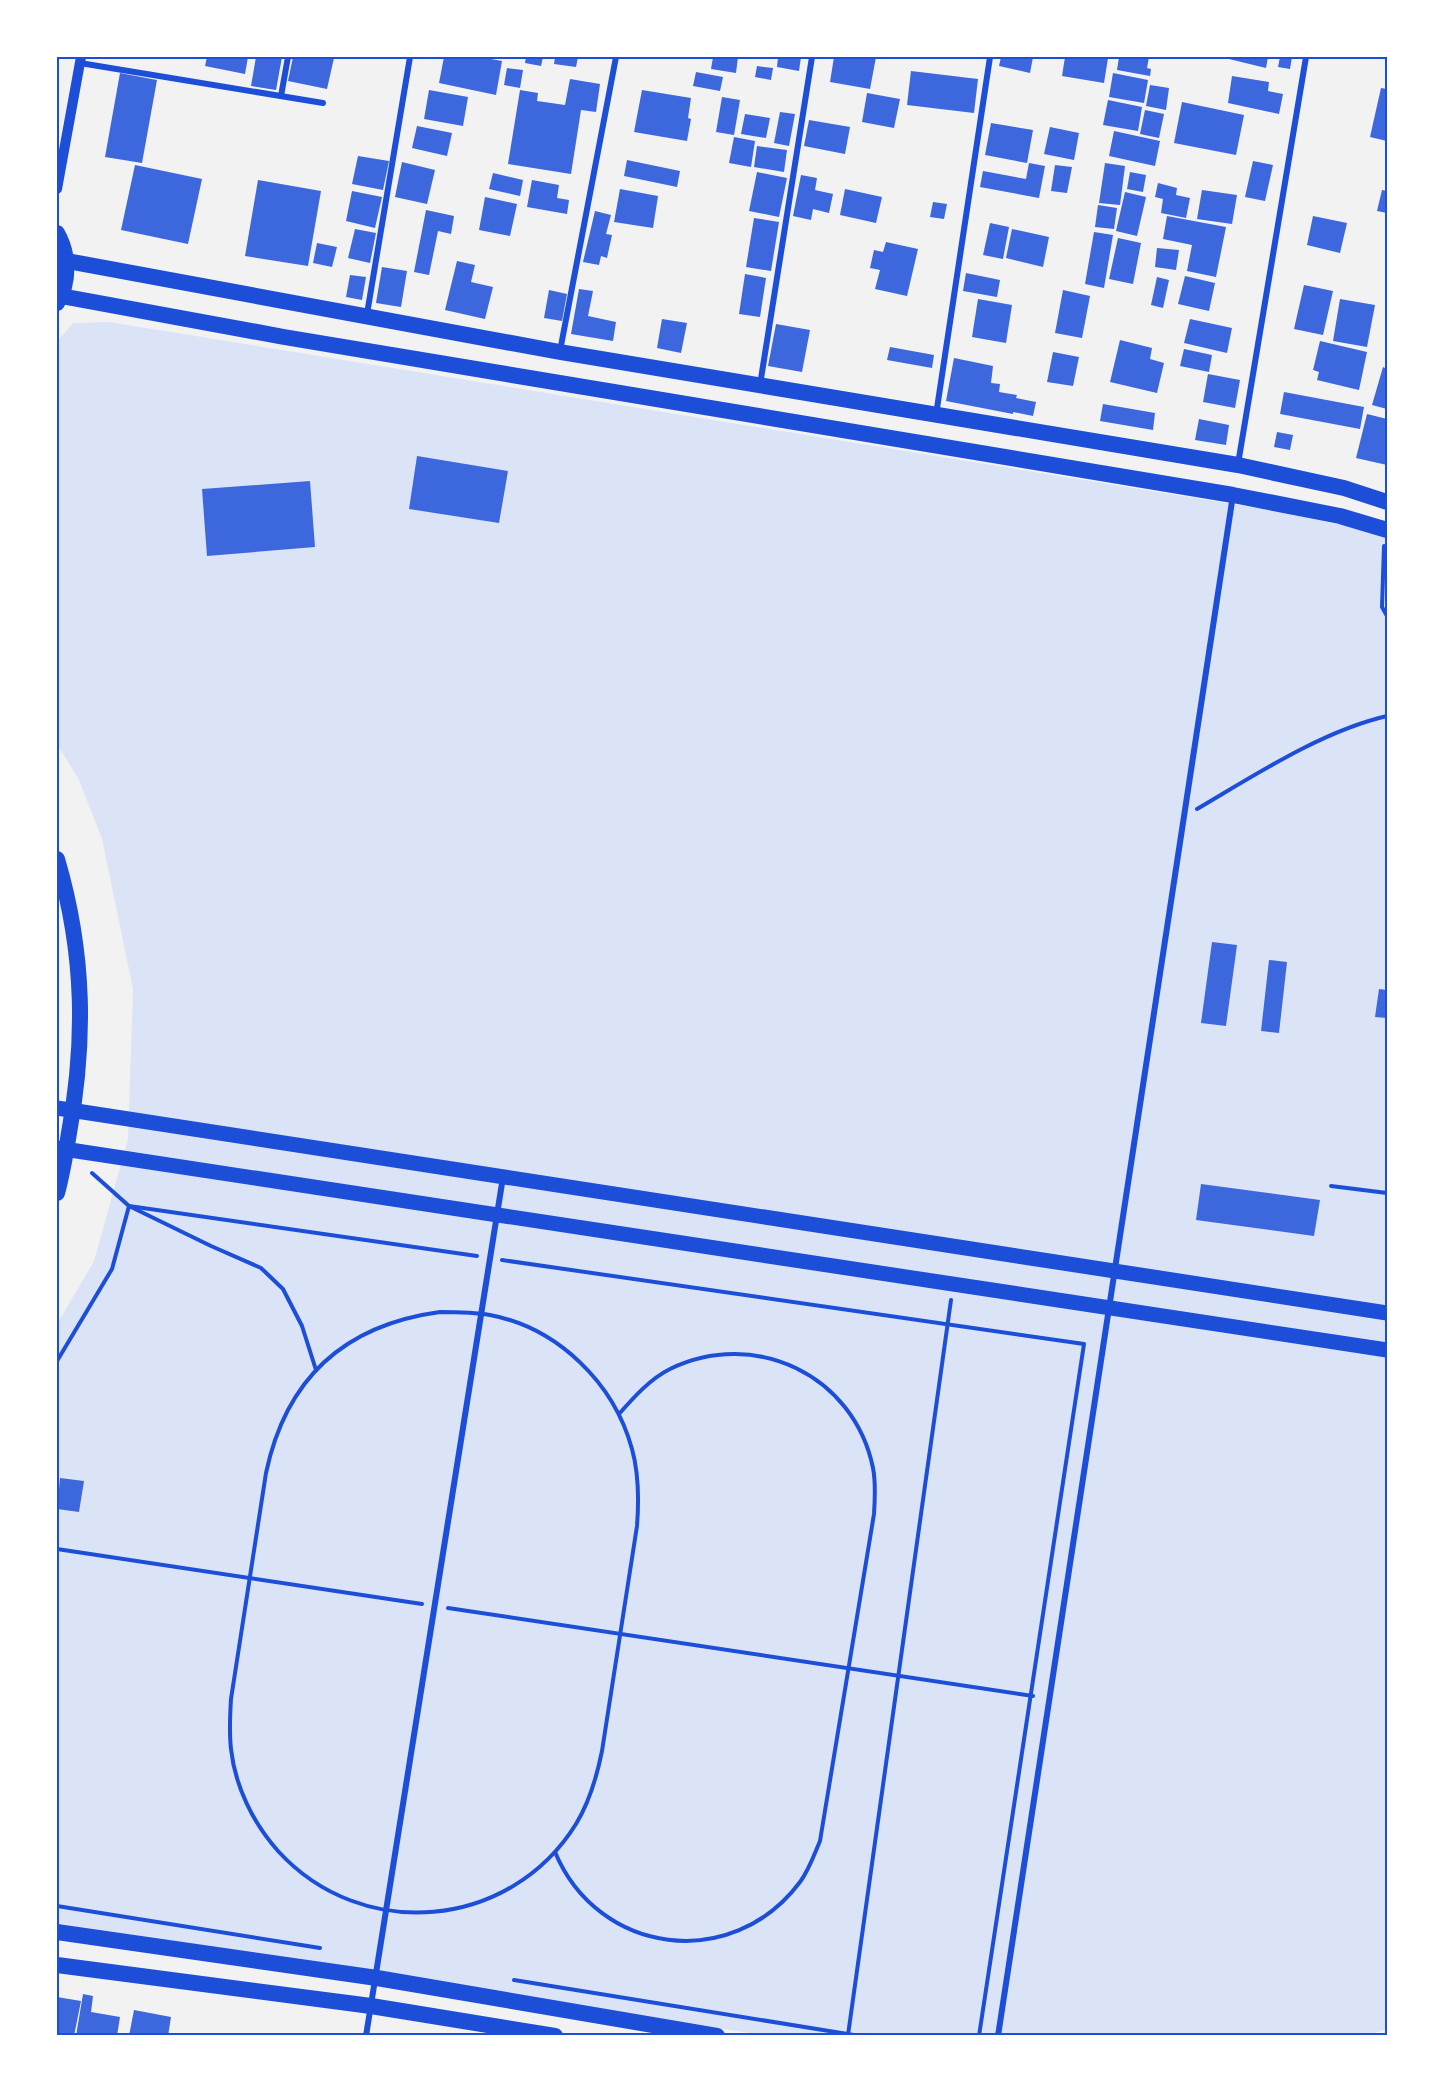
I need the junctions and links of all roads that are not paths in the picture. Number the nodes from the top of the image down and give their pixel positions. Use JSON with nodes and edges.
{"nodes":[{"id":1,"x":288,"y":57,"type":"edge"},
{"id":2,"x":410,"y":57,"type":"edge"},
{"id":3,"x":616,"y":57,"type":"edge"},
{"id":4,"x":812,"y":57,"type":"edge"},
{"id":5,"x":990,"y":57,"type":"edge"},
{"id":6,"x":1306,"y":57,"type":"edge"},
{"id":7,"x":80,"y":60,"type":"edge"},
{"id":8,"x":281,"y":96,"type":"junction"},
{"id":9,"x":323,"y":103,"type":"dead end"},
{"id":10,"x":57,"y":189,"type":"edge"},
{"id":11,"x":57,"y":233,"type":"edge"},
{"id":12,"x":67,"y":261,"type":"junction"},
{"id":13,"x":59,"y":300,"type":"edge"},
{"id":14,"x":367,"y":316,"type":"junction"},
{"id":15,"x":560,"y":352,"type":"junction"},
{"id":16,"x":759,"y":386,"type":"junction"},
{"id":17,"x":936,"y":415,"type":"junction"},
{"id":18,"x":1238,"y":465,"type":"junction"},
{"id":19,"x":1233,"y":495,"type":"junction"},
{"id":20,"x":1387,"y":502,"type":"edge"},
{"id":21,"x":1386,"y":530,"type":"edge"},
{"id":22,"x":57,"y":860,"type":"edge"},
{"id":23,"x":65,"y":1109,"type":"edge"},
{"id":24,"x":62,"y":1148,"type":"edge"},
{"id":25,"x":503,"y":1176,"type":"junction"},
{"id":26,"x":57,"y":1193,"type":"edge"},
{"id":27,"x":497,"y":1215,"type":"junction"},
{"id":28,"x":1114,"y":1271,"type":"junction"},
{"id":29,"x":1108,"y":1308,"type":"junction"},
{"id":30,"x":1387,"y":1313,"type":"edge"},
{"id":31,"x":1387,"y":1350,"type":"edge"},
{"id":32,"x":57,"y":1932,"type":"edge"},
{"id":33,"x":57,"y":1965,"type":"edge"},
{"id":34,"x":377,"y":1978,"type":"junction"},
{"id":35,"x":371,"y":2006,"type":"junction"},
{"id":36,"x":366,"y":2036,"type":"edge"},
{"id":37,"x":555,"y":2036,"type":"edge"},
{"id":38,"x":717,"y":2036,"type":"edge"},
{"id":39,"x":998,"y":2036,"type":"edge"}],
"edges":[{"from":1,"to":8,"type":"street"},
{"from":2,"to":14,"type":"street"},
{"from":3,"to":15,"type":"street"},
{"from":4,"to":16,"type":"street"},
{"from":5,"to":17,"type":"street"},
{"from":6,"to":18,"type":"street"},
{"from":7,"to":8,"type":"street"},
{"from":7,"to":10,"type":"street"},
{"from":8,"to":9,"type":"street"},
{"from":11,"to":12,"type":"highway"},
{"from":12,"to":13,"type":"highway"},
{"from":12,"to":14,"type":"highway"},
{"from":13,"to":19,"type":"highway"},
{"from":14,"to":15,"type":"highway"},
{"from":15,"to":16,"type":"highway"},
{"from":16,"to":17,"type":"highway"},
{"from":17,"to":18,"type":"highway"},
{"from":18,"to":20,"type":"highway"},
{"from":19,"to":21,"type":"highway"},
{"from":19,"to":28,"type":"street"},
{"from":22,"to":23,"type":"highway"},
{"from":23,"to":24,"type":"highway"},
{"from":23,"to":25,"type":"main road"},
{"from":24,"to":26,"type":"highway"},
{"from":24,"to":27,"type":"main road"},
{"from":25,"to":27,"type":"street"},
{"from":25,"to":28,"type":"main road"},
{"from":27,"to":29,"type":"main road"},
{"from":27,"to":34,"type":"street"},
{"from":28,"to":29,"type":"street"},
{"from":28,"to":30,"type":"main road"},
{"from":29,"to":31,"type":"main road"},
{"from":29,"to":39,"type":"street"},
{"from":32,"to":34,"type":"highway"},
{"from":33,"to":35,"type":"highway"},
{"from":34,"to":35,"type":"street"},
{"from":34,"to":38,"type":"highway"},
{"from":35,"to":36,"type":"street"},
{"from":35,"to":37,"type":"highway"}]}
